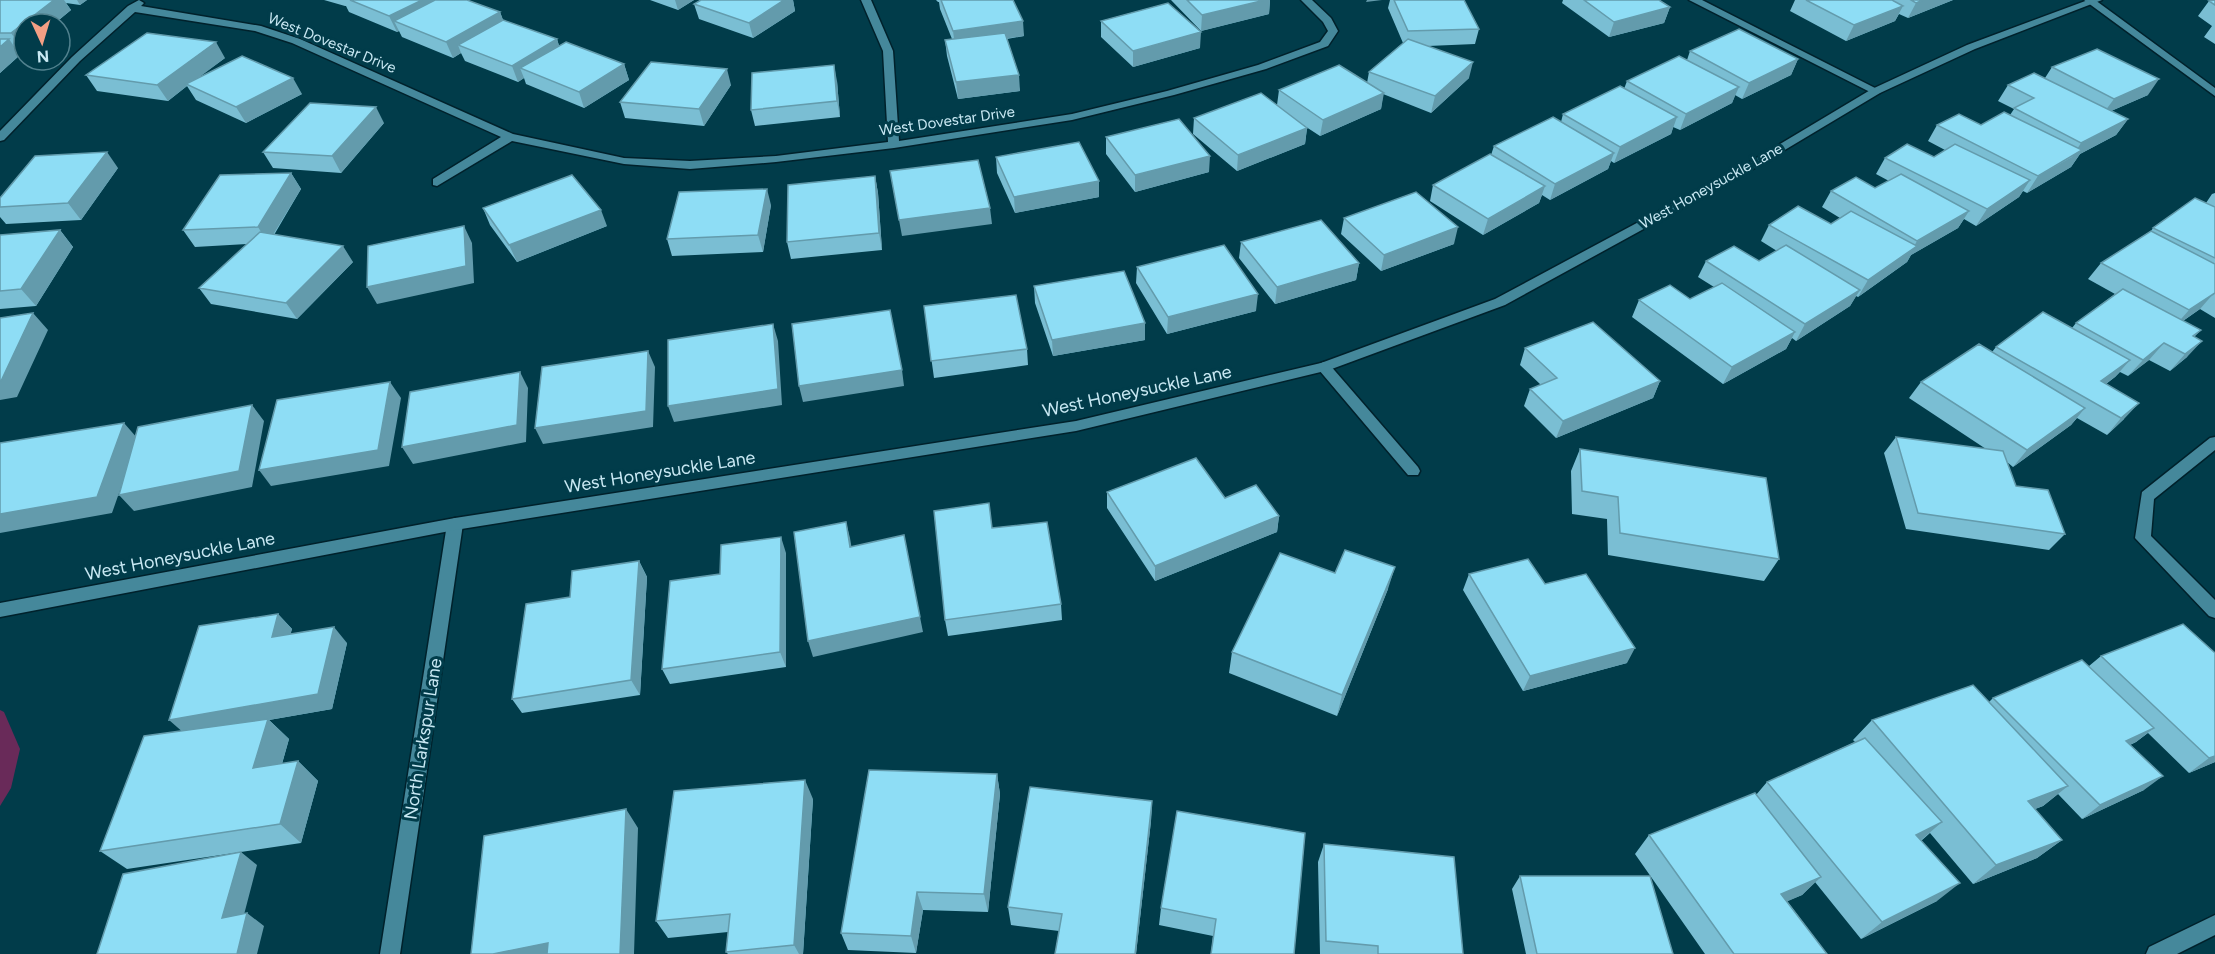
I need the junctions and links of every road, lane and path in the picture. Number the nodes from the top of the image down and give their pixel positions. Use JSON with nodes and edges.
{"nodes":[{"id":1,"x":144,"y":0,"type":"edge"},
{"id":2,"x":866,"y":0,"type":"edge"},
{"id":3,"x":1306,"y":0,"type":"edge"},
{"id":4,"x":1694,"y":0,"type":"edge"},
{"id":5,"x":2092,"y":0,"type":"edge"},
{"id":6,"x":132,"y":8,"type":"junction"},
{"id":7,"x":1876,"y":91,"type":"junction"},
{"id":8,"x":2215,"y":93,"type":"edge"},
{"id":9,"x":510,"y":137,"type":"junction"},
{"id":10,"x":0,"y":138,"type":"edge"},
{"id":11,"x":894,"y":145,"type":"junction"},
{"id":12,"x":437,"y":182,"type":"dead end"},
{"id":13,"x":1324,"y":367,"type":"junction"},
{"id":14,"x":2215,"y":442,"type":"edge"},
{"id":15,"x":1413,"y":471,"type":"dead end"},
{"id":16,"x":455,"y":524,"type":"junction"},
{"id":17,"x":0,"y":610,"type":"edge"},
{"id":18,"x":2215,"y":611,"type":"edge"},
{"id":19,"x":2215,"y":925,"type":"edge"},
{"id":20,"x":390,"y":954,"type":"edge"},
{"id":21,"x":2156,"y":954,"type":"edge"}],
"edges":[{"from":1,"to":6,"type":"street"},
{"from":2,"to":11,"type":"street"},
{"from":3,"to":11,"type":"street","name":"West Dovestar Drive"},
{"from":4,"to":7,"type":"street"},
{"from":5,"to":7,"type":"street","name":"West Honeysuckle Lane"},
{"from":5,"to":8,"type":"street"},
{"from":6,"to":9,"type":"street","name":"West Dovestar Drive"},
{"from":6,"to":10,"type":"street"},
{"from":7,"to":13,"type":"street","name":"West Honeysuckle Lane"},
{"from":9,"to":11,"type":"street","name":"West Dovestar Drive"},
{"from":9,"to":12,"type":"street"},
{"from":13,"to":15,"type":"street"},
{"from":13,"to":16,"type":"street","name":"West Honeysuckle Lane"},
{"from":14,"to":18,"type":"street"},
{"from":16,"to":17,"type":"street","name":"West Honeysuckle Lane"},
{"from":16,"to":20,"type":"street","name":"North Larkspur Lane"},
{"from":19,"to":21,"type":"street"}]}
